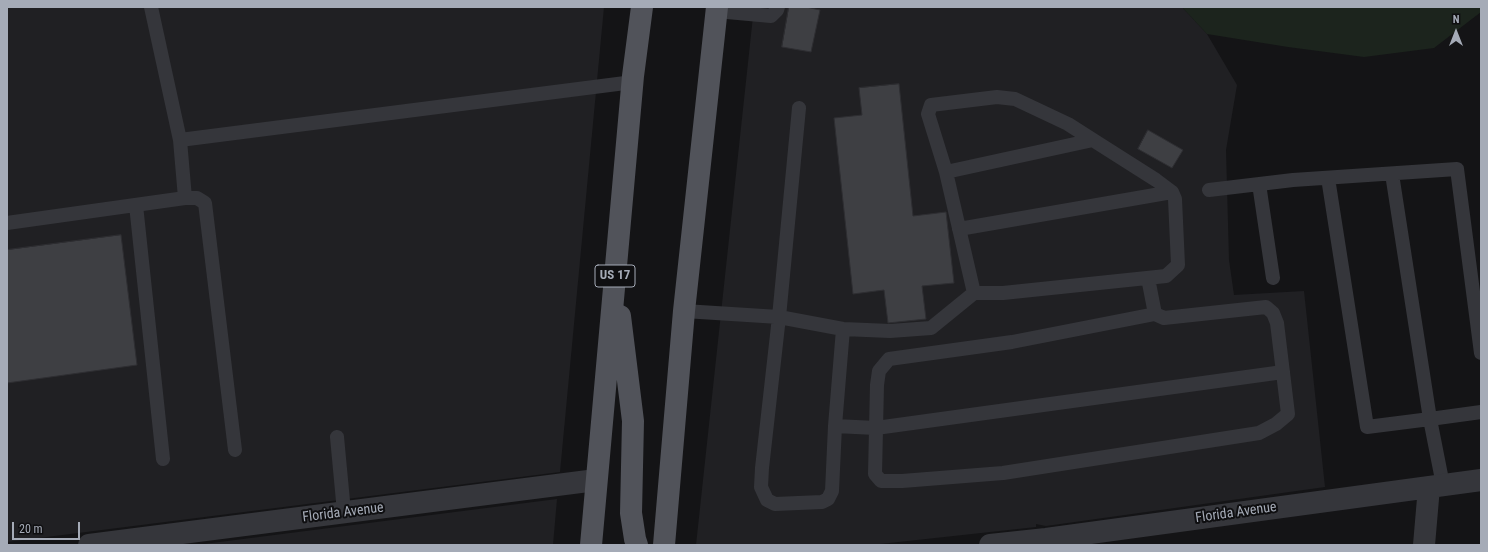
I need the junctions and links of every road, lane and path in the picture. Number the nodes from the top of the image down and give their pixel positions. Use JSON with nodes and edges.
{"nodes":[{"id":1,"x":151,"y":7,"type":"edge"},
{"id":2,"x":642,"y":7,"type":"edge"},
{"id":3,"x":778,"y":7,"type":"edge"},
{"id":4,"x":716,"y":9,"type":"edge"},
{"id":5,"x":633,"y":82,"type":"junction"},
{"id":6,"x":799,"y":108,"type":"dead end"},
{"id":7,"x":180,"y":140,"type":"junction"},
{"id":8,"x":1093,"y":140,"type":"junction"},
{"id":9,"x":946,"y":172,"type":"junction"},
{"id":10,"x":1392,"y":174,"type":"junction"},
{"id":11,"x":1328,"y":178,"type":"junction"},
{"id":12,"x":1259,"y":184,"type":"junction"},
{"id":13,"x":1209,"y":190,"type":"dead end"},
{"id":14,"x":1172,"y":192,"type":"junction"},
{"id":15,"x":185,"y":198,"type":"junction"},
{"id":16,"x":136,"y":205,"type":"junction"},
{"id":17,"x":7,"y":224,"type":"edge"},
{"id":18,"x":959,"y":229,"type":"junction"},
{"id":19,"x":615,"y":273,"type":"junction"},
{"id":20,"x":1148,"y":278,"type":"junction"},
{"id":21,"x":1273,"y":278,"type":"dead end"},
{"id":22,"x":974,"y":293,"type":"junction"},
{"id":23,"x":684,"y":311,"type":"junction"},
{"id":24,"x":1155,"y":314,"type":"junction"},
{"id":25,"x":779,"y":317,"type":"junction"},
{"id":26,"x":843,"y":329,"type":"junction"},
{"id":27,"x":1481,"y":353,"type":"edge"},
{"id":28,"x":1283,"y":372,"type":"junction"},
{"id":29,"x":1481,"y":412,"type":"edge"},
{"id":30,"x":1430,"y":419,"type":"junction"},
{"id":31,"x":835,"y":426,"type":"junction"},
{"id":32,"x":876,"y":428,"type":"junction"},
{"id":33,"x":337,"y":437,"type":"dead end"},
{"id":34,"x":235,"y":450,"type":"dead end"},
{"id":35,"x":163,"y":459,"type":"dead end"},
{"id":36,"x":596,"y":480,"type":"junction"},
{"id":37,"x":1481,"y":480,"type":"edge"},
{"id":38,"x":1436,"y":486,"type":"junction"},
{"id":39,"x":344,"y":512,"type":"junction"},
{"id":40,"x":1046,"y":542,"type":"edge"},
{"id":41,"x":89,"y":545,"type":"edge"},
{"id":42,"x":591,"y":545,"type":"edge"},
{"id":43,"x":637,"y":545,"type":"edge"},
{"id":44,"x":664,"y":545,"type":"edge"},
{"id":45,"x":990,"y":545,"type":"edge"},
{"id":46,"x":1424,"y":545,"type":"edge"}],
"edges":[{"from":1,"to":7,"type":"lane"},
{"from":2,"to":5,"type":"main road","number":"US 17"},
{"from":3,"to":4,"type":"lane"},
{"from":4,"to":23,"type":"main road"},
{"from":5,"to":7,"type":"lane"},
{"from":5,"to":19,"type":"main road","number":"US 17"},
{"from":6,"to":25,"type":"lane"},
{"from":7,"to":15,"type":"lane"},
{"from":8,"to":9,"type":"lane"},
{"from":8,"to":9,"type":"lane"},
{"from":8,"to":14,"type":"lane"},
{"from":9,"to":18,"type":"lane"},
{"from":10,"to":11,"type":"lane"},
{"from":10,"to":27,"type":"lane"},
{"from":10,"to":30,"type":"lane"},
{"from":11,"to":12,"type":"lane"},
{"from":11,"to":30,"type":"lane"},
{"from":12,"to":13,"type":"lane"},
{"from":12,"to":21,"type":"lane"},
{"from":14,"to":18,"type":"lane"},
{"from":14,"to":20,"type":"lane"},
{"from":15,"to":16,"type":"lane"},
{"from":15,"to":34,"type":"lane"},
{"from":16,"to":17,"type":"lane"},
{"from":16,"to":35,"type":"lane"},
{"from":18,"to":22,"type":"lane"},
{"from":19,"to":36,"type":"main road","number":"US 17"},
{"from":19,"to":43,"type":"main road"},
{"from":20,"to":22,"type":"lane"},
{"from":20,"to":24,"type":"lane"},
{"from":22,"to":26,"type":"lane"},
{"from":23,"to":25,"type":"lane"},
{"from":23,"to":44,"type":"main road"},
{"from":24,"to":28,"type":"lane"},
{"from":24,"to":32,"type":"lane"},
{"from":25,"to":26,"type":"lane"},
{"from":25,"to":31,"type":"lane"},
{"from":26,"to":31,"type":"lane"},
{"from":28,"to":32,"type":"lane"},
{"from":28,"to":32,"type":"lane"},
{"from":29,"to":30,"type":"lane"},
{"from":30,"to":38,"type":"lane"},
{"from":31,"to":32,"type":"lane"},
{"from":33,"to":39,"type":"lane"},
{"from":36,"to":39,"type":"street","name":"Florida Avenue"},
{"from":36,"to":42,"type":"main road","number":"US 17"},
{"from":37,"to":38,"type":"street","name":"Florida Avenue"},
{"from":38,"to":40,"type":"street","name":"Florida Avenue"},
{"from":38,"to":46,"type":"street"},
{"from":39,"to":41,"type":"street","name":"Florida Avenue"},
{"from":40,"to":45,"type":"street","name":"Florida Avenue"}]}
